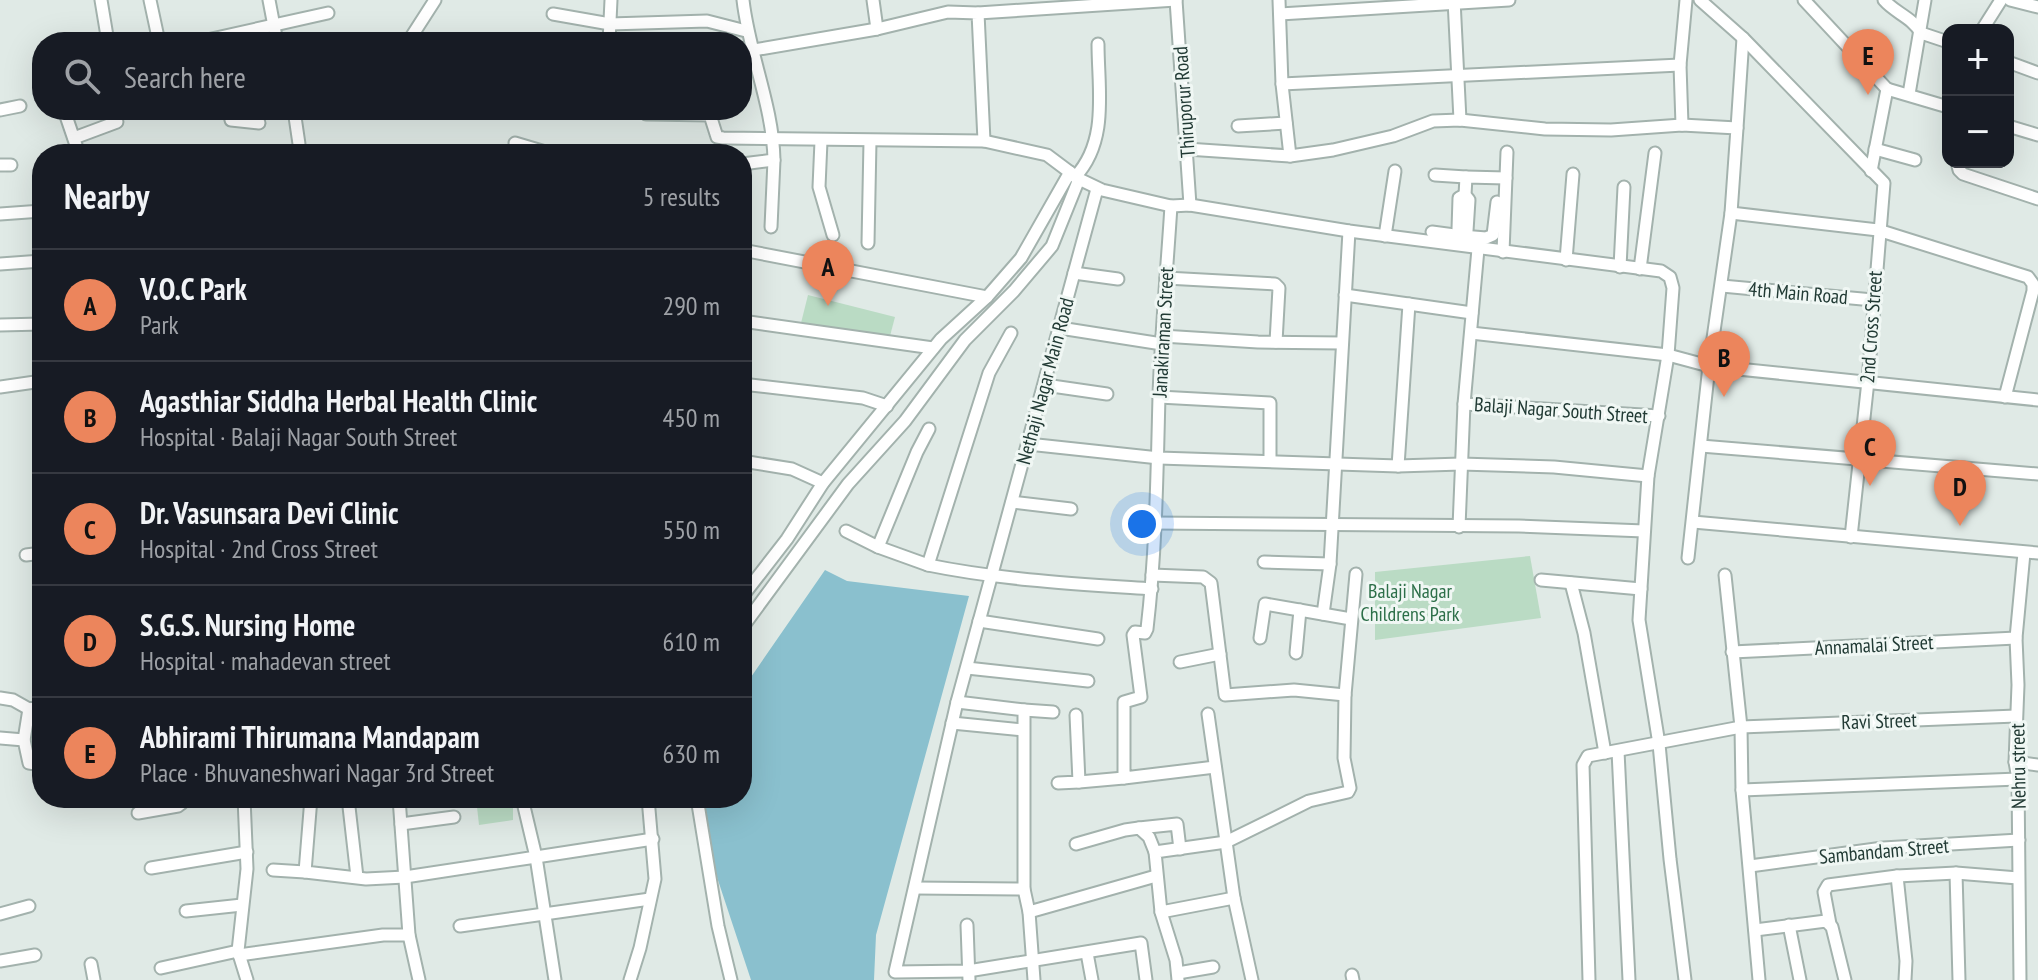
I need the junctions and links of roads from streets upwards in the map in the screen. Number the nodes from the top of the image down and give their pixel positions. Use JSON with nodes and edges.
{"nodes":[{"id":1,"x":101,"y":0,"type":"edge"},
{"id":2,"x":150,"y":0,"type":"edge"},
{"id":3,"x":269,"y":0,"type":"edge"},
{"id":4,"x":435,"y":0,"type":"edge"},
{"id":5,"x":611,"y":0,"type":"edge"},
{"id":6,"x":743,"y":0,"type":"edge"},
{"id":7,"x":873,"y":0,"type":"edge"},
{"id":8,"x":1176,"y":0,"type":"edge"},
{"id":9,"x":1279,"y":0,"type":"edge"},
{"id":10,"x":1509,"y":0,"type":"edge"},
{"id":11,"x":1686,"y":0,"type":"edge"},
{"id":12,"x":1700,"y":0,"type":"edge"},
{"id":13,"x":1804,"y":0,"type":"edge"},
{"id":14,"x":1884,"y":0,"type":"edge"},
{"id":15,"x":1925,"y":0,"type":"edge"},
{"id":16,"x":2001,"y":0,"type":"edge"},
{"id":17,"x":2010,"y":0,"type":"edge"},
{"id":18,"x":1454,"y":2,"type":"edge"},
{"id":19,"x":2038,"y":7,"type":"edge"},
{"id":20,"x":328,"y":13,"type":"dead end"},
{"id":21,"x":978,"y":13,"type":"junction"},
{"id":22,"x":553,"y":14,"type":"dead end"},
{"id":23,"x":1280,"y":14,"type":"junction"},
{"id":24,"x":274,"y":24,"type":"junction"},
{"id":25,"x":610,"y":24,"type":"junction"},
{"id":26,"x":1986,"y":24,"type":"edge"},
{"id":27,"x":877,"y":29,"type":"junction"},
{"id":28,"x":746,"y":31,"type":"joint"},
{"id":29,"x":106,"y":32,"type":"edge"},
{"id":30,"x":157,"y":32,"type":"edge"},
{"id":31,"x":245,"y":32,"type":"edge"},
{"id":32,"x":275,"y":32,"type":"edge"},
{"id":33,"x":414,"y":32,"type":"edge"},
{"id":34,"x":610,"y":32,"type":"edge"},
{"id":35,"x":1921,"y":33,"type":"junction"},
{"id":36,"x":1743,"y":38,"type":"junction"},
{"id":37,"x":1942,"y":40,"type":"edge"},
{"id":38,"x":1098,"y":44,"type":"dead end"},
{"id":39,"x":752,"y":51,"type":"edge"},
{"id":40,"x":2014,"y":64,"type":"edge"},
{"id":41,"x":1680,"y":65,"type":"junction"},
{"id":42,"x":752,"y":69,"type":"edge"},
{"id":43,"x":2038,"y":73,"type":"edge"},
{"id":44,"x":1458,"y":75,"type":"junction"},
{"id":45,"x":1282,"y":84,"type":"junction"},
{"id":46,"x":1887,"y":89,"type":"junction"},
{"id":47,"x":1909,"y":92,"type":"junction"},
{"id":48,"x":1942,"y":105,"type":"edge"},
{"id":49,"x":20,"y":106,"type":"dead end"},
{"id":50,"x":0,"y":110,"type":"edge"},
{"id":51,"x":68,"y":120,"type":"edge"},
{"id":52,"x":231,"y":120,"type":"edge"},
{"id":53,"x":295,"y":120,"type":"edge"},
{"id":54,"x":712,"y":120,"type":"edge"},
{"id":55,"x":1460,"y":120,"type":"junction"},
{"id":56,"x":117,"y":122,"type":"dead end"},
{"id":57,"x":259,"y":123,"type":"dead end"},
{"id":58,"x":1286,"y":123,"type":"junction"},
{"id":59,"x":1682,"y":125,"type":"junction"},
{"id":60,"x":1238,"y":126,"type":"dead end"},
{"id":61,"x":1737,"y":128,"type":"junction"},
{"id":62,"x":2014,"y":128,"type":"edge"},
{"id":63,"x":2038,"y":135,"type":"edge"},
{"id":64,"x":74,"y":138,"type":"junction"},
{"id":65,"x":773,"y":139,"type":"junction"},
{"id":66,"x":821,"y":141,"type":"junction"},
{"id":67,"x":870,"y":141,"type":"junction"},
{"id":68,"x":984,"y":141,"type":"junction"},
{"id":69,"x":515,"y":143,"type":"dead end"},
{"id":70,"x":76,"y":144,"type":"edge"},
{"id":71,"x":299,"y":144,"type":"dead end"},
{"id":72,"x":518,"y":144,"type":"edge"},
{"id":73,"x":1187,"y":149,"type":"junction"},
{"id":74,"x":1875,"y":149,"type":"junction"},
{"id":75,"x":1507,"y":152,"type":"dead end"},
{"id":76,"x":1655,"y":153,"type":"dead end"},
{"id":77,"x":1290,"y":156,"type":"junction"},
{"id":78,"x":774,"y":160,"type":"junction"},
{"id":79,"x":1915,"y":160,"type":"dead end"},
{"id":80,"x":752,"y":163,"type":"edge"},
{"id":81,"x":1958,"y":168,"type":"edge"},
{"id":82,"x":1395,"y":171,"type":"dead end"},
{"id":83,"x":1871,"y":171,"type":"junction"},
{"id":84,"x":1573,"y":174,"type":"dead end"},
{"id":85,"x":1435,"y":175,"type":"dead end"},
{"id":86,"x":1075,"y":176,"type":"junction"},
{"id":87,"x":1466,"y":177,"type":"junction"},
{"id":88,"x":1506,"y":178,"type":"junction"},
{"id":89,"x":1624,"y":187,"type":"dead end"},
{"id":90,"x":1097,"y":189,"type":"junction"},
{"id":91,"x":2038,"y":199,"type":"edge"},
{"id":92,"x":1497,"y":202,"type":"dead end"},
{"id":93,"x":1190,"y":205,"type":"junction"},
{"id":94,"x":1171,"y":206,"type":"junction"},
{"id":95,"x":32,"y":212,"type":"edge"},
{"id":96,"x":1731,"y":213,"type":"junction"},
{"id":97,"x":0,"y":214,"type":"edge"},
{"id":98,"x":771,"y":227,"type":"dead end"},
{"id":99,"x":1878,"y":230,"type":"junction"},
{"id":100,"x":1349,"y":231,"type":"junction"},
{"id":101,"x":1432,"y":232,"type":"dead end"},
{"id":102,"x":833,"y":235,"type":"dead end"},
{"id":103,"x":1385,"y":236,"type":"junction"},
{"id":104,"x":1462,"y":239,"type":"junction"},
{"id":105,"x":868,"y":243,"type":"dead end"},
{"id":106,"x":1478,"y":249,"type":"junction"},
{"id":107,"x":752,"y":252,"type":"edge"},
{"id":108,"x":1503,"y":252,"type":"junction"},
{"id":109,"x":1566,"y":260,"type":"junction"},
{"id":110,"x":32,"y":262,"type":"edge"},
{"id":111,"x":0,"y":264,"type":"edge"},
{"id":112,"x":1620,"y":267,"type":"junction"},
{"id":113,"x":1640,"y":269,"type":"junction"},
{"id":114,"x":1074,"y":273,"type":"junction"},
{"id":115,"x":1166,"y":278,"type":"junction"},
{"id":116,"x":1118,"y":279,"type":"dead end"},
{"id":117,"x":1722,"y":286,"type":"junction"},
{"id":118,"x":1345,"y":295,"type":"junction"},
{"id":119,"x":987,"y":297,"type":"junction"},
{"id":120,"x":1873,"y":300,"type":"junction"},
{"id":121,"x":1409,"y":304,"type":"junction"},
{"id":122,"x":1472,"y":313,"type":"junction"},
{"id":123,"x":752,"y":322,"type":"edge"},
{"id":124,"x":32,"y":324,"type":"edge"},
{"id":125,"x":0,"y":325,"type":"edge"},
{"id":126,"x":1060,"y":328,"type":"junction"},
{"id":127,"x":1011,"y":333,"type":"dead end"},
{"id":128,"x":1471,"y":333,"type":"junction"},
{"id":129,"x":1162,"y":340,"type":"junction"},
{"id":130,"x":1276,"y":342,"type":"junction"},
{"id":131,"x":1342,"y":343,"type":"junction"},
{"id":132,"x":933,"y":348,"type":"junction"},
{"id":133,"x":1668,"y":355,"type":"junction"},
{"id":134,"x":1709,"y":366,"type":"junction"},
{"id":135,"x":1868,"y":381,"type":"junction"},
{"id":136,"x":32,"y":382,"type":"edge"},
{"id":137,"x":752,"y":385,"type":"edge"},
{"id":138,"x":1045,"y":385,"type":"junction"},
{"id":139,"x":0,"y":387,"type":"edge"},
{"id":140,"x":1107,"y":394,"type":"dead end"},
{"id":141,"x":1159,"y":397,"type":"junction"},
{"id":142,"x":2005,"y":397,"type":"junction"},
{"id":143,"x":2038,"y":400,"type":"edge"},
{"id":144,"x":1464,"y":404,"type":"junction"},
{"id":145,"x":887,"y":406,"type":"junction"},
{"id":146,"x":1659,"y":416,"type":"junction"},
{"id":147,"x":929,"y":429,"type":"dead end"},
{"id":148,"x":1028,"y":444,"type":"junction"},
{"id":149,"x":1701,"y":446,"type":"junction"},
{"id":150,"x":1159,"y":458,"type":"junction"},
{"id":151,"x":1859,"y":459,"type":"junction"},
{"id":152,"x":1270,"y":461,"type":"junction"},
{"id":153,"x":752,"y":463,"type":"edge"},
{"id":154,"x":1335,"y":463,"type":"junction"},
{"id":155,"x":1461,"y":464,"type":"junction"},
{"id":156,"x":1398,"y":466,"type":"junction"},
{"id":157,"x":2038,"y":474,"type":"edge"},
{"id":158,"x":1648,"y":476,"type":"junction"},
{"id":159,"x":823,"y":483,"type":"junction"},
{"id":160,"x":1012,"y":502,"type":"junction"},
{"id":161,"x":1071,"y":509,"type":"dead end"},
{"id":162,"x":1693,"y":522,"type":"junction"},
{"id":163,"x":1153,"y":523,"type":"junction"},
{"id":164,"x":1332,"y":523,"type":"junction"},
{"id":165,"x":1459,"y":527,"type":"junction"},
{"id":166,"x":846,"y":531,"type":"dead end"},
{"id":167,"x":1644,"y":531,"type":"junction"},
{"id":168,"x":1851,"y":537,"type":"junction"},
{"id":169,"x":878,"y":547,"type":"junction"},
{"id":170,"x":2024,"y":553,"type":"junction"},
{"id":171,"x":2038,"y":553,"type":"edge"},
{"id":172,"x":32,"y":554,"type":"edge"},
{"id":173,"x":26,"y":555,"type":"dead end"},
{"id":174,"x":1688,"y":558,"type":"dead end"},
{"id":175,"x":1264,"y":562,"type":"dead end"},
{"id":176,"x":1330,"y":564,"type":"junction"},
{"id":177,"x":928,"y":565,"type":"junction"},
{"id":178,"x":993,"y":574,"type":"junction"},
{"id":179,"x":1356,"y":574,"type":"dead end"},
{"id":180,"x":1152,"y":575,"type":"junction"},
{"id":181,"x":1725,"y":575,"type":"dead end"},
{"id":182,"x":1541,"y":580,"type":"dead end"},
{"id":183,"x":1571,"y":583,"type":"junction"},
{"id":184,"x":752,"y":584,"type":"edge"},
{"id":185,"x":1152,"y":589,"type":"junction"},
{"id":186,"x":1641,"y":589,"type":"junction"},
{"id":187,"x":1300,"y":610,"type":"junction"},
{"id":188,"x":752,"y":614,"type":"edge"},
{"id":189,"x":1323,"y":614,"type":"junction"},
{"id":190,"x":1351,"y":619,"type":"junction"},
{"id":191,"x":979,"y":621,"type":"junction"},
{"id":192,"x":1260,"y":638,"type":"dead end"},
{"id":193,"x":2016,"y":638,"type":"junction"},
{"id":194,"x":1098,"y":639,"type":"dead end"},
{"id":195,"x":1732,"y":652,"type":"junction"},
{"id":196,"x":1296,"y":653,"type":"dead end"},
{"id":197,"x":1220,"y":654,"type":"junction"},
{"id":198,"x":1180,"y":662,"type":"dead end"},
{"id":199,"x":967,"y":668,"type":"junction"},
{"id":200,"x":1088,"y":681,"type":"dead end"},
{"id":201,"x":1345,"y":695,"type":"junction"},
{"id":202,"x":0,"y":698,"type":"edge"},
{"id":203,"x":957,"y":702,"type":"junction"},
{"id":204,"x":29,"y":709,"type":"junction"},
{"id":205,"x":32,"y":709,"type":"edge"},
{"id":206,"x":1024,"y":710,"type":"junction"},
{"id":207,"x":1053,"y":712,"type":"dead end"},
{"id":208,"x":1208,"y":714,"type":"dead end"},
{"id":209,"x":1076,"y":715,"type":"dead end"},
{"id":210,"x":2016,"y":716,"type":"junction"},
{"id":211,"x":952,"y":723,"type":"junction"},
{"id":212,"x":1741,"y":727,"type":"junction"},
{"id":213,"x":1023,"y":730,"type":"junction"},
{"id":214,"x":0,"y":738,"type":"edge"},
{"id":215,"x":24,"y":740,"type":"junction"},
{"id":216,"x":1659,"y":744,"type":"junction"},
{"id":217,"x":1618,"y":751,"type":"junction"},
{"id":218,"x":1605,"y":753,"type":"junction"},
{"id":219,"x":2015,"y":762,"type":"junction"},
{"id":220,"x":32,"y":763,"type":"edge"},
{"id":221,"x":2038,"y":765,"type":"edge"},
{"id":222,"x":1215,"y":767,"type":"junction"},
{"id":223,"x":1124,"y":778,"type":"junction"},
{"id":224,"x":2018,"y":779,"type":"junction"},
{"id":225,"x":1079,"y":782,"type":"junction"},
{"id":226,"x":1058,"y":783,"type":"dead end"},
{"id":227,"x":1742,"y":790,"type":"junction"},
{"id":228,"x":167,"y":808,"type":"edge"},
{"id":229,"x":245,"y":808,"type":"edge"},
{"id":230,"x":310,"y":808,"type":"edge"},
{"id":231,"x":349,"y":808,"type":"edge"},
{"id":232,"x":400,"y":808,"type":"edge"},
{"id":233,"x":524,"y":808,"type":"edge"},
{"id":234,"x":649,"y":808,"type":"edge"},
{"id":235,"x":699,"y":808,"type":"edge"},
{"id":236,"x":138,"y":813,"type":"dead end"},
{"id":237,"x":454,"y":817,"type":"dead end"},
{"id":238,"x":401,"y":824,"type":"junction"},
{"id":239,"x":1139,"y":828,"type":"junction"},
{"id":240,"x":653,"y":839,"type":"junction"},
{"id":241,"x":2019,"y":840,"type":"junction"},
{"id":242,"x":1226,"y":842,"type":"junction"},
{"id":243,"x":1076,"y":844,"type":"dead end"},
{"id":244,"x":1180,"y":849,"type":"junction"},
{"id":245,"x":247,"y":852,"type":"junction"},
{"id":246,"x":1155,"y":852,"type":"junction"},
{"id":247,"x":536,"y":857,"type":"junction"},
{"id":248,"x":1750,"y":866,"type":"junction"},
{"id":249,"x":151,"y":868,"type":"dead end"},
{"id":250,"x":273,"y":870,"type":"dead end"},
{"id":251,"x":305,"y":872,"type":"junction"},
{"id":252,"x":1956,"y":873,"type":"junction"},
{"id":253,"x":1156,"y":876,"type":"junction"},
{"id":254,"x":1897,"y":876,"type":"junction"},
{"id":255,"x":357,"y":877,"type":"junction"},
{"id":256,"x":405,"y":877,"type":"junction"},
{"id":257,"x":2018,"y":878,"type":"junction"},
{"id":258,"x":915,"y":888,"type":"junction"},
{"id":259,"x":1024,"y":889,"type":"junction"},
{"id":260,"x":1234,"y":898,"type":"junction"},
{"id":261,"x":650,"y":899,"type":"junction"},
{"id":262,"x":242,"y":905,"type":"junction"},
{"id":263,"x":29,"y":906,"type":"dead end"},
{"id":264,"x":186,"y":911,"type":"dead end"},
{"id":265,"x":1029,"y":912,"type":"junction"},
{"id":266,"x":1161,"y":912,"type":"junction"},
{"id":267,"x":0,"y":914,"type":"edge"},
{"id":268,"x":545,"y":914,"type":"junction"},
{"id":269,"x":1830,"y":924,"type":"junction"},
{"id":270,"x":967,"y":925,"type":"dead end"},
{"id":271,"x":1789,"y":925,"type":"junction"},
{"id":272,"x":460,"y":926,"type":"dead end"},
{"id":273,"x":1755,"y":930,"type":"junction"},
{"id":274,"x":409,"y":935,"type":"junction"},
{"id":275,"x":238,"y":953,"type":"junction"},
{"id":276,"x":1087,"y":953,"type":"junction"},
{"id":277,"x":35,"y":955,"type":"dead end"},
{"id":278,"x":1031,"y":959,"type":"junction"},
{"id":279,"x":0,"y":961,"type":"edge"},
{"id":280,"x":91,"y":964,"type":"dead end"},
{"id":281,"x":1000,"y":965,"type":"junction"},
{"id":282,"x":1213,"y":967,"type":"dead end"},
{"id":283,"x":161,"y":968,"type":"dead end"},
{"id":284,"x":969,"y":975,"type":"edge"},
{"id":285,"x":894,"y":976,"type":"edge"},
{"id":286,"x":1178,"y":977,"type":"edge"},
{"id":287,"x":94,"y":980,"type":"edge"},
{"id":288,"x":247,"y":980,"type":"edge"},
{"id":289,"x":419,"y":980,"type":"edge"},
{"id":290,"x":555,"y":980,"type":"edge"},
{"id":291,"x":630,"y":980,"type":"edge"},
{"id":292,"x":731,"y":980,"type":"edge"},
{"id":293,"x":1004,"y":980,"type":"edge"},
{"id":294,"x":1034,"y":980,"type":"edge"},
{"id":295,"x":1092,"y":980,"type":"edge"},
{"id":296,"x":1146,"y":980,"type":"edge"},
{"id":297,"x":1252,"y":980,"type":"edge"},
{"id":298,"x":1589,"y":980,"type":"edge"},
{"id":299,"x":1629,"y":980,"type":"edge"},
{"id":300,"x":1685,"y":980,"type":"edge"},
{"id":301,"x":1759,"y":980,"type":"edge"},
{"id":302,"x":1800,"y":980,"type":"edge"},
{"id":303,"x":1845,"y":980,"type":"edge"},
{"id":304,"x":1905,"y":980,"type":"edge"},
{"id":305,"x":1959,"y":980,"type":"edge"},
{"id":306,"x":2020,"y":980,"type":"edge"}],
"edges":[{"from":1,"to":29,"type":"street"},
{"from":2,"to":30,"type":"street"},
{"from":3,"to":24,"type":"street"},
{"from":4,"to":33,"type":"street"},
{"from":5,"to":25,"type":"street"},
{"from":6,"to":28,"type":"street"},
{"from":7,"to":27,"type":"street"},
{"from":8,"to":21,"type":"street"},
{"from":8,"to":73,"type":"street","name":"Thiruporur Road"},
{"from":9,"to":23,"type":"street"},
{"from":10,"to":18,"type":"street"},
{"from":11,"to":41,"type":"street"},
{"from":12,"to":36,"type":"street"},
{"from":13,"to":46,"type":"street"},
{"from":14,"to":35,"type":"street"},
{"from":15,"to":35,"type":"street"},
{"from":16,"to":26,"type":"street"},
{"from":17,"to":19,"type":"street"},
{"from":18,"to":23,"type":"street"},
{"from":18,"to":44,"type":"street"},
{"from":20,"to":24,"type":"street"},
{"from":21,"to":27,"type":"street"},
{"from":21,"to":68,"type":"street"},
{"from":22,"to":25,"type":"street"},
{"from":23,"to":45,"type":"street"},
{"from":24,"to":31,"type":"street"},
{"from":24,"to":32,"type":"street"},
{"from":25,"to":28,"type":"street"},
{"from":25,"to":34,"type":"street"},
{"from":27,"to":39,"type":"street"},
{"from":35,"to":37,"type":"street"},
{"from":35,"to":47,"type":"street"},
{"from":36,"to":61,"type":"street"},
{"from":36,"to":83,"type":"street"},
{"from":38,"to":86,"type":"street"},
{"from":40,"to":43,"type":"street"},
{"from":41,"to":44,"type":"street"},
{"from":41,"to":59,"type":"street"},
{"from":42,"to":65,"type":"street"},
{"from":44,"to":45,"type":"street"},
{"from":44,"to":55,"type":"street"},
{"from":45,"to":58,"type":"street"},
{"from":46,"to":47,"type":"street"},
{"from":46,"to":74,"type":"street"},
{"from":47,"to":48,"type":"street"},
{"from":49,"to":50,"type":"street"},
{"from":51,"to":64,"type":"street"},
{"from":52,"to":57,"type":"street"},
{"from":53,"to":71,"type":"street"},
{"from":54,"to":65,"type":"street"},
{"from":55,"to":59,"type":"street"},
{"from":55,"to":77,"type":"street"},
{"from":56,"to":64,"type":"street"},
{"from":58,"to":60,"type":"street"},
{"from":58,"to":77,"type":"street"},
{"from":59,"to":61,"type":"street"},
{"from":61,"to":96,"type":"street"},
{"from":62,"to":63,"type":"street"},
{"from":64,"to":70,"type":"street"},
{"from":65,"to":66,"type":"street"},
{"from":65,"to":78,"type":"street"},
{"from":66,"to":67,"type":"street"},
{"from":66,"to":102,"type":"street"},
{"from":67,"to":68,"type":"street"},
{"from":67,"to":105,"type":"street"},
{"from":68,"to":86,"type":"street"},
{"from":69,"to":72,"type":"street"},
{"from":73,"to":77,"type":"street"},
{"from":73,"to":93,"type":"street","name":"Thiruporur Road"},
{"from":74,"to":79,"type":"street"},
{"from":74,"to":83,"type":"street"},
{"from":75,"to":88,"type":"street"},
{"from":76,"to":113,"type":"street"},
{"from":78,"to":80,"type":"street"},
{"from":78,"to":98,"type":"street"},
{"from":81,"to":91,"type":"street"},
{"from":82,"to":103,"type":"street"},
{"from":83,"to":99,"type":"street","name":"2nd Cross Street"},
{"from":84,"to":109,"type":"street"},
{"from":85,"to":87,"type":"street"},
{"from":86,"to":90,"type":"street"},
{"from":86,"to":119,"type":"street"},
{"from":86,"to":188,"type":"street"},
{"from":87,"to":88,"type":"street"},
{"from":87,"to":104,"type":"street"},
{"from":88,"to":108,"type":"street"},
{"from":89,"to":112,"type":"street"},
{"from":90,"to":94,"type":"street"},
{"from":90,"to":114,"type":"street","name":"Nethaji Nagar Main Road"},
{"from":92,"to":104,"type":"street"},
{"from":93,"to":94,"type":"street"},
{"from":93,"to":100,"type":"street"},
{"from":94,"to":115,"type":"street","name":"Janakiraman Street"},
{"from":95,"to":97,"type":"street"},
{"from":96,"to":99,"type":"street"},
{"from":96,"to":117,"type":"street"},
{"from":99,"to":120,"type":"street","name":"2nd Cross Street"},
{"from":99,"to":142,"type":"street"},
{"from":100,"to":103,"type":"street"},
{"from":100,"to":118,"type":"street"},
{"from":101,"to":104,"type":"street"},
{"from":103,"to":104,"type":"street"},
{"from":104,"to":106,"type":"street"},
{"from":106,"to":108,"type":"street"},
{"from":106,"to":122,"type":"street"},
{"from":107,"to":119,"type":"street"},
{"from":108,"to":109,"type":"street"},
{"from":109,"to":112,"type":"street"},
{"from":110,"to":111,"type":"street"},
{"from":112,"to":113,"type":"street"},
{"from":113,"to":133,"type":"street"},
{"from":114,"to":116,"type":"street"},
{"from":114,"to":126,"type":"street","name":"Nethaji Nagar Main Road"},
{"from":115,"to":129,"type":"street","name":"Janakiraman Street"},
{"from":115,"to":130,"type":"street"},
{"from":117,"to":120,"type":"street","name":"4th Main Road"},
{"from":117,"to":134,"type":"street"},
{"from":118,"to":121,"type":"street"},
{"from":118,"to":131,"type":"street"},
{"from":119,"to":132,"type":"street"},
{"from":120,"to":135,"type":"street","name":"2nd Cross Street"},
{"from":121,"to":122,"type":"street"},
{"from":121,"to":156,"type":"street"},
{"from":122,"to":128,"type":"street"},
{"from":123,"to":132,"type":"street"},
{"from":124,"to":125,"type":"street"},
{"from":126,"to":129,"type":"street"},
{"from":126,"to":138,"type":"street","name":"Nethaji Nagar Main Road"},
{"from":127,"to":177,"type":"street"},
{"from":128,"to":133,"type":"street"},
{"from":128,"to":144,"type":"street"},
{"from":129,"to":130,"type":"street"},
{"from":129,"to":141,"type":"street","name":"Janakiraman Street"},
{"from":130,"to":131,"type":"street"},
{"from":131,"to":154,"type":"street"},
{"from":132,"to":145,"type":"street"},
{"from":133,"to":134,"type":"street"},
{"from":133,"to":146,"type":"street"},
{"from":134,"to":135,"type":"street"},
{"from":134,"to":149,"type":"street"},
{"from":135,"to":142,"type":"street"},
{"from":135,"to":151,"type":"street","name":"2nd Cross Street"},
{"from":136,"to":139,"type":"street"},
{"from":137,"to":145,"type":"street"},
{"from":138,"to":140,"type":"street"},
{"from":138,"to":148,"type":"street","name":"Nethaji Nagar Main Road"},
{"from":141,"to":150,"type":"street","name":"Janakiraman Street"},
{"from":141,"to":152,"type":"street"},
{"from":142,"to":143,"type":"street"},
{"from":144,"to":146,"type":"street","name":"Balaji Nagar South Street"},
{"from":144,"to":155,"type":"street"},
{"from":145,"to":159,"type":"street"},
{"from":146,"to":158,"type":"street"},
{"from":147,"to":169,"type":"street"},
{"from":148,"to":150,"type":"street"},
{"from":148,"to":160,"type":"street","name":"Nethaji Nagar Main Road"},
{"from":149,"to":151,"type":"street"},
{"from":149,"to":162,"type":"street"},
{"from":150,"to":152,"type":"street"},
{"from":150,"to":163,"type":"street","name":"Janakiraman Street"},
{"from":151,"to":157,"type":"street"},
{"from":151,"to":168,"type":"street","name":"2nd Cross Street"},
{"from":152,"to":154,"type":"street"},
{"from":153,"to":159,"type":"street"},
{"from":154,"to":156,"type":"street"},
{"from":154,"to":164,"type":"street"},
{"from":155,"to":156,"type":"street"},
{"from":155,"to":158,"type":"street"},
{"from":155,"to":165,"type":"street"},
{"from":158,"to":167,"type":"street"},
{"from":159,"to":184,"type":"street"},
{"from":160,"to":161,"type":"street"},
{"from":160,"to":178,"type":"street","name":"Nethaji Nagar Main Road"},
{"from":162,"to":168,"type":"street"},
{"from":162,"to":174,"type":"street"},
{"from":163,"to":164,"type":"street"},
{"from":163,"to":180,"type":"street","name":"Janakiraman Street"},
{"from":164,"to":165,"type":"street"},
{"from":164,"to":176,"type":"street"},
{"from":165,"to":167,"type":"street"},
{"from":166,"to":169,"type":"street"},
{"from":167,"to":186,"type":"street"},
{"from":168,"to":170,"type":"street"},
{"from":169,"to":177,"type":"street"},
{"from":170,"to":171,"type":"street"},
{"from":170,"to":193,"type":"street","name":"Nehru street"},
{"from":172,"to":173,"type":"street"},
{"from":175,"to":176,"type":"street"},
{"from":176,"to":189,"type":"street"},
{"from":177,"to":178,"type":"street"},
{"from":178,"to":185,"type":"street"},
{"from":178,"to":191,"type":"street","name":"Nethaji Nagar Main Road"},
{"from":179,"to":190,"type":"street"},
{"from":180,"to":185,"type":"street","name":"Janakiraman Street"},
{"from":180,"to":197,"type":"street"},
{"from":181,"to":195,"type":"street"},
{"from":182,"to":183,"type":"street"},
{"from":183,"to":186,"type":"street"},
{"from":183,"to":218,"type":"street"},
{"from":185,"to":223,"type":"street","name":"Janakiraman Street"},
{"from":186,"to":216,"type":"street"},
{"from":187,"to":189,"type":"street"},
{"from":187,"to":192,"type":"street"},
{"from":187,"to":196,"type":"street"},
{"from":189,"to":190,"type":"street"},
{"from":190,"to":201,"type":"street"},
{"from":191,"to":194,"type":"street"},
{"from":191,"to":199,"type":"street","name":"Nethaji Nagar Main Road"},
{"from":193,"to":195,"type":"street","name":"Annamalai Street"},
{"from":193,"to":210,"type":"street","name":"Nehru street"},
{"from":195,"to":212,"type":"street"},
{"from":197,"to":198,"type":"street"},
{"from":197,"to":201,"type":"street"},
{"from":199,"to":200,"type":"street"},
{"from":199,"to":203,"type":"street","name":"Nethaji Nagar Main Road"},
{"from":201,"to":242,"type":"street"},
{"from":202,"to":204,"type":"street"},
{"from":203,"to":206,"type":"street"},
{"from":203,"to":211,"type":"street","name":"Nethaji Nagar Main Road"},
{"from":204,"to":205,"type":"street"},
{"from":204,"to":215,"type":"street"},
{"from":206,"to":207,"type":"street"},
{"from":206,"to":213,"type":"street"},
{"from":208,"to":222,"type":"street"},
{"from":209,"to":225,"type":"street"},
{"from":210,"to":212,"type":"street","name":"Ravi Street"},
{"from":210,"to":219,"type":"street","name":"Nehru street"},
{"from":211,"to":213,"type":"street"},
{"from":211,"to":258,"type":"street","name":"Nethaji Nagar Main Road"},
{"from":212,"to":216,"type":"street","name":"Ravi Street"},
{"from":212,"to":227,"type":"street"},
{"from":213,"to":259,"type":"street"},
{"from":214,"to":215,"type":"street"},
{"from":215,"to":220,"type":"street"},
{"from":216,"to":217,"type":"street","name":"Ravi Street"},
{"from":216,"to":300,"type":"street"},
{"from":217,"to":218,"type":"street","name":"Ravi Street"},
{"from":217,"to":299,"type":"street"},
{"from":218,"to":298,"type":"street"},
{"from":219,"to":221,"type":"street"},
{"from":219,"to":224,"type":"street","name":"Nehru street"},
{"from":222,"to":223,"type":"street"},
{"from":222,"to":242,"type":"street"},
{"from":223,"to":225,"type":"street"},
{"from":224,"to":227,"type":"street"},
{"from":224,"to":241,"type":"street","name":"Nehru street"},
{"from":225,"to":226,"type":"street"},
{"from":227,"to":248,"type":"street"},
{"from":228,"to":236,"type":"street"},
{"from":229,"to":245,"type":"street"},
{"from":230,"to":251,"type":"street"},
{"from":231,"to":255,"type":"street"},
{"from":232,"to":238,"type":"street"},
{"from":233,"to":247,"type":"street"},
{"from":234,"to":240,"type":"street"},
{"from":235,"to":292,"type":"street"},
{"from":237,"to":238,"type":"street"},
{"from":238,"to":256,"type":"street"},
{"from":239,"to":243,"type":"street"},
{"from":239,"to":244,"type":"street"},
{"from":239,"to":246,"type":"street"},
{"from":240,"to":247,"type":"street"},
{"from":240,"to":261,"type":"street"},
{"from":241,"to":248,"type":"street","name":"Sambandam Street"},
{"from":241,"to":257,"type":"street","name":"Nehru street"},
{"from":242,"to":244,"type":"street"},
{"from":242,"to":260,"type":"street"},
{"from":244,"to":246,"type":"street"},
{"from":245,"to":249,"type":"street"},
{"from":245,"to":262,"type":"street"},
{"from":246,"to":253,"type":"street"},
{"from":247,"to":256,"type":"street"},
{"from":247,"to":268,"type":"street"},
{"from":248,"to":273,"type":"street"},
{"from":250,"to":251,"type":"street"},
{"from":251,"to":255,"type":"street"},
{"from":252,"to":254,"type":"street"},
{"from":252,"to":257,"type":"street"},
{"from":252,"to":305,"type":"street"},
{"from":253,"to":265,"type":"street"},
{"from":253,"to":266,"type":"street"},
{"from":254,"to":269,"type":"street"},
{"from":254,"to":304,"type":"street"},
{"from":255,"to":256,"type":"street"},
{"from":256,"to":274,"type":"street"},
{"from":257,"to":306,"type":"street","name":"Nehru street"},
{"from":258,"to":259,"type":"street"},
{"from":258,"to":285,"type":"street","name":"Nethaji Nagar Main Road"},
{"from":259,"to":265,"type":"street"},
{"from":260,"to":266,"type":"street"},
{"from":260,"to":297,"type":"street"},
{"from":261,"to":268,"type":"street"},
{"from":261,"to":291,"type":"street"},
{"from":262,"to":264,"type":"street"},
{"from":262,"to":275,"type":"street"},
{"from":263,"to":267,"type":"street"},
{"from":265,"to":278,"type":"street"},
{"from":266,"to":286,"type":"street"},
{"from":268,"to":272,"type":"street"},
{"from":268,"to":290,"type":"street"},
{"from":269,"to":271,"type":"street"},
{"from":269,"to":303,"type":"street"},
{"from":270,"to":284,"type":"street"},
{"from":271,"to":273,"type":"street"},
{"from":271,"to":302,"type":"street"},
{"from":273,"to":301,"type":"street"},
{"from":274,"to":275,"type":"street"},
{"from":274,"to":289,"type":"street"},
{"from":275,"to":283,"type":"street"},
{"from":275,"to":288,"type":"street"},
{"from":276,"to":278,"type":"street"},
{"from":276,"to":295,"type":"street"},
{"from":276,"to":296,"type":"street"},
{"from":277,"to":279,"type":"street"},
{"from":278,"to":281,"type":"street"},
{"from":278,"to":294,"type":"street"},
{"from":280,"to":287,"type":"street"},
{"from":281,"to":284,"type":"street"},
{"from":281,"to":293,"type":"street"},
{"from":282,"to":286,"type":"street"},
{"from":284,"to":285,"type":"street"}]}
